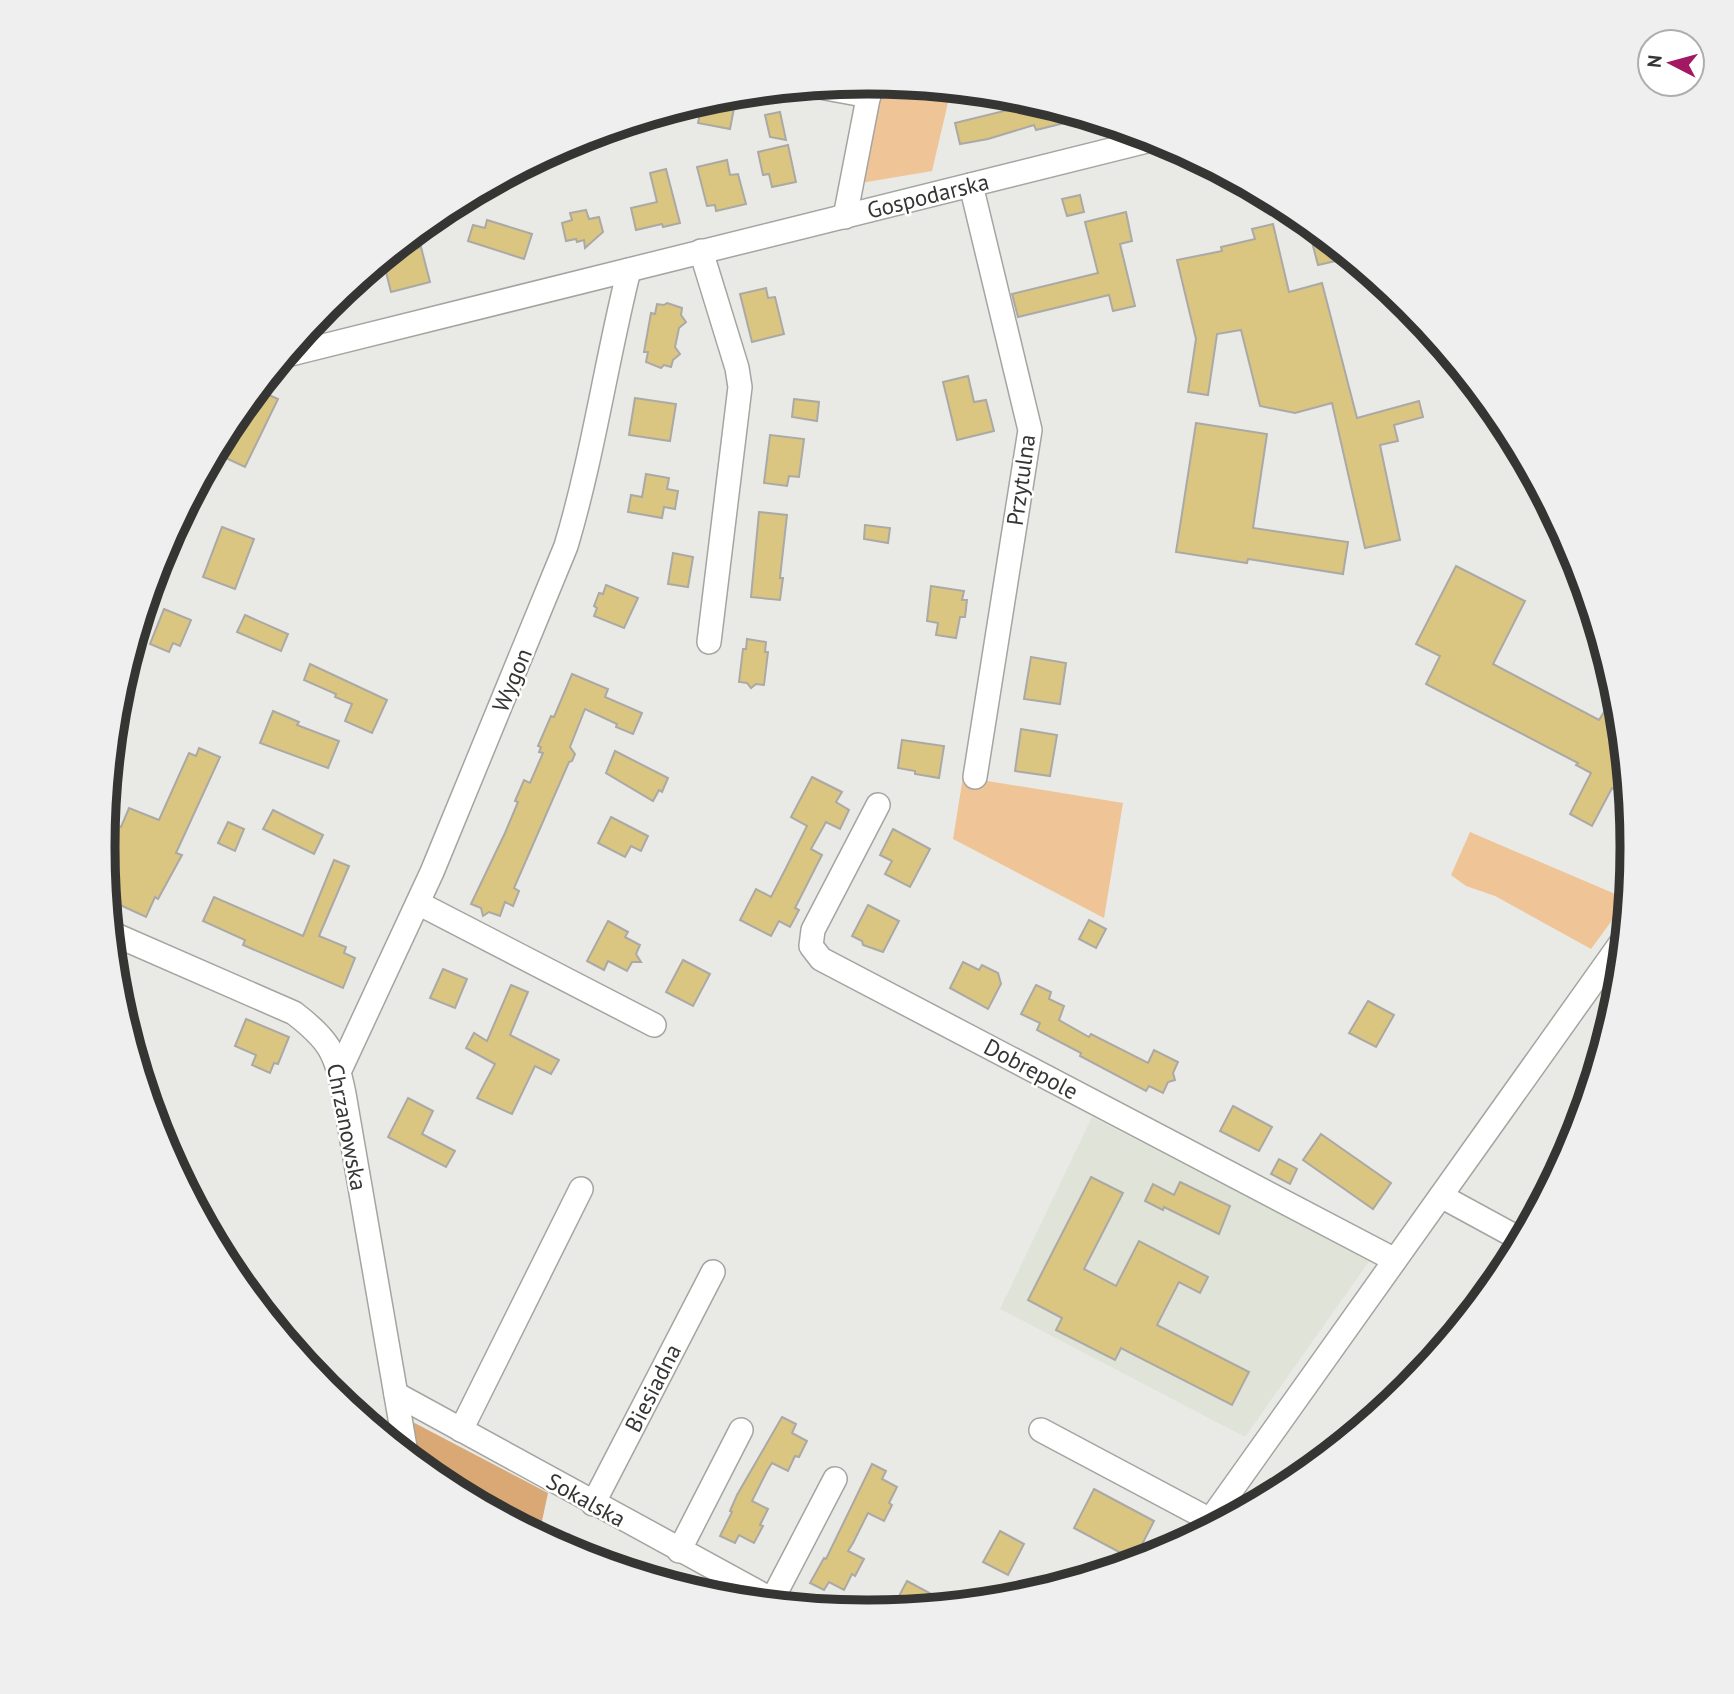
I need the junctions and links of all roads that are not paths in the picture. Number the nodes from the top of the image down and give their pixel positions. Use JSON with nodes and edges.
{"nodes":[{"id":1,"x":869,"y":94,"type":"edge"},
{"id":2,"x":1135,"y":144,"type":"edge"},
{"id":3,"x":971,"y":186,"type":"junction"},
{"id":4,"x":845,"y":217,"type":"junction"},
{"id":5,"x":701,"y":251,"type":"junction"},
{"id":6,"x":629,"y":270,"type":"junction"},
{"id":7,"x":301,"y":351,"type":"edge"},
{"id":8,"x":709,"y":642,"type":"dead end"},
{"id":9,"x":975,"y":777,"type":"dead end"},
{"id":10,"x":878,"y":805,"type":"dead end"},
{"id":11,"x":418,"y":903,"type":"junction"},
{"id":12,"x":120,"y":937,"type":"edge"},
{"id":13,"x":1611,"y":957,"type":"edge"},
{"id":14,"x":654,"y":1025,"type":"dead end"},
{"id":15,"x":340,"y":1072,"type":"junction"},
{"id":16,"x":581,"y":1189,"type":"dead end"},
{"id":17,"x":1441,"y":1196,"type":"junction"},
{"id":18,"x":1512,"y":1235,"type":"edge"},
{"id":19,"x":1395,"y":1260,"type":"junction"},
{"id":20,"x":713,"y":1272,"type":"dead end"},
{"id":21,"x":396,"y":1394,"type":"junction"},
{"id":22,"x":461,"y":1430,"type":"junction"},
{"id":23,"x":741,"y":1430,"type":"dead end"},
{"id":24,"x":1041,"y":1430,"type":"dead end"},
{"id":25,"x":404,"y":1440,"type":"edge"},
{"id":26,"x":835,"y":1479,"type":"dead end"},
{"id":27,"x":593,"y":1504,"type":"junction"},
{"id":28,"x":1215,"y":1514,"type":"edge"},
{"id":29,"x":1201,"y":1522,"type":"edge"},
{"id":30,"x":679,"y":1550,"type":"junction"},
{"id":31,"x":756,"y":1591,"type":"edge"},
{"id":32,"x":778,"y":1594,"type":"edge"}],
"edges":[{"from":1,"to":4,"type":"street"},
{"from":2,"to":3,"type":"street","name":"Gospodarska"},
{"from":3,"to":4,"type":"street","name":"Gospodarska"},
{"from":3,"to":9,"type":"street","name":"Przytulna"},
{"from":4,"to":5,"type":"street","name":"Gospodarska"},
{"from":5,"to":6,"type":"street","name":"Gospodarska"},
{"from":5,"to":8,"type":"street"},
{"from":6,"to":7,"type":"street","name":"Gospodarska"},
{"from":6,"to":11,"type":"street","name":"Wygon"},
{"from":10,"to":19,"type":"street","name":"Dobrepole"},
{"from":11,"to":14,"type":"street"},
{"from":11,"to":15,"type":"street","name":"Wygon"},
{"from":12,"to":15,"type":"street","name":"Chrzanowska"},
{"from":13,"to":17,"type":"street"},
{"from":15,"to":21,"type":"street","name":"Chrzanowska"},
{"from":16,"to":22,"type":"street"},
{"from":17,"to":18,"type":"street"},
{"from":17,"to":19,"type":"street"},
{"from":19,"to":28,"type":"street"},
{"from":20,"to":27,"type":"street","name":"Biesiadna"},
{"from":21,"to":22,"type":"street","name":"Sokalska"},
{"from":21,"to":25,"type":"street","name":"Chrzanowska"},
{"from":22,"to":27,"type":"street","name":"Sokalska"},
{"from":23,"to":30,"type":"street"},
{"from":24,"to":29,"type":"street"},
{"from":26,"to":32,"type":"street"},
{"from":27,"to":30,"type":"street","name":"Sokalska"},
{"from":30,"to":31,"type":"street","name":"Sokalska"}]}
